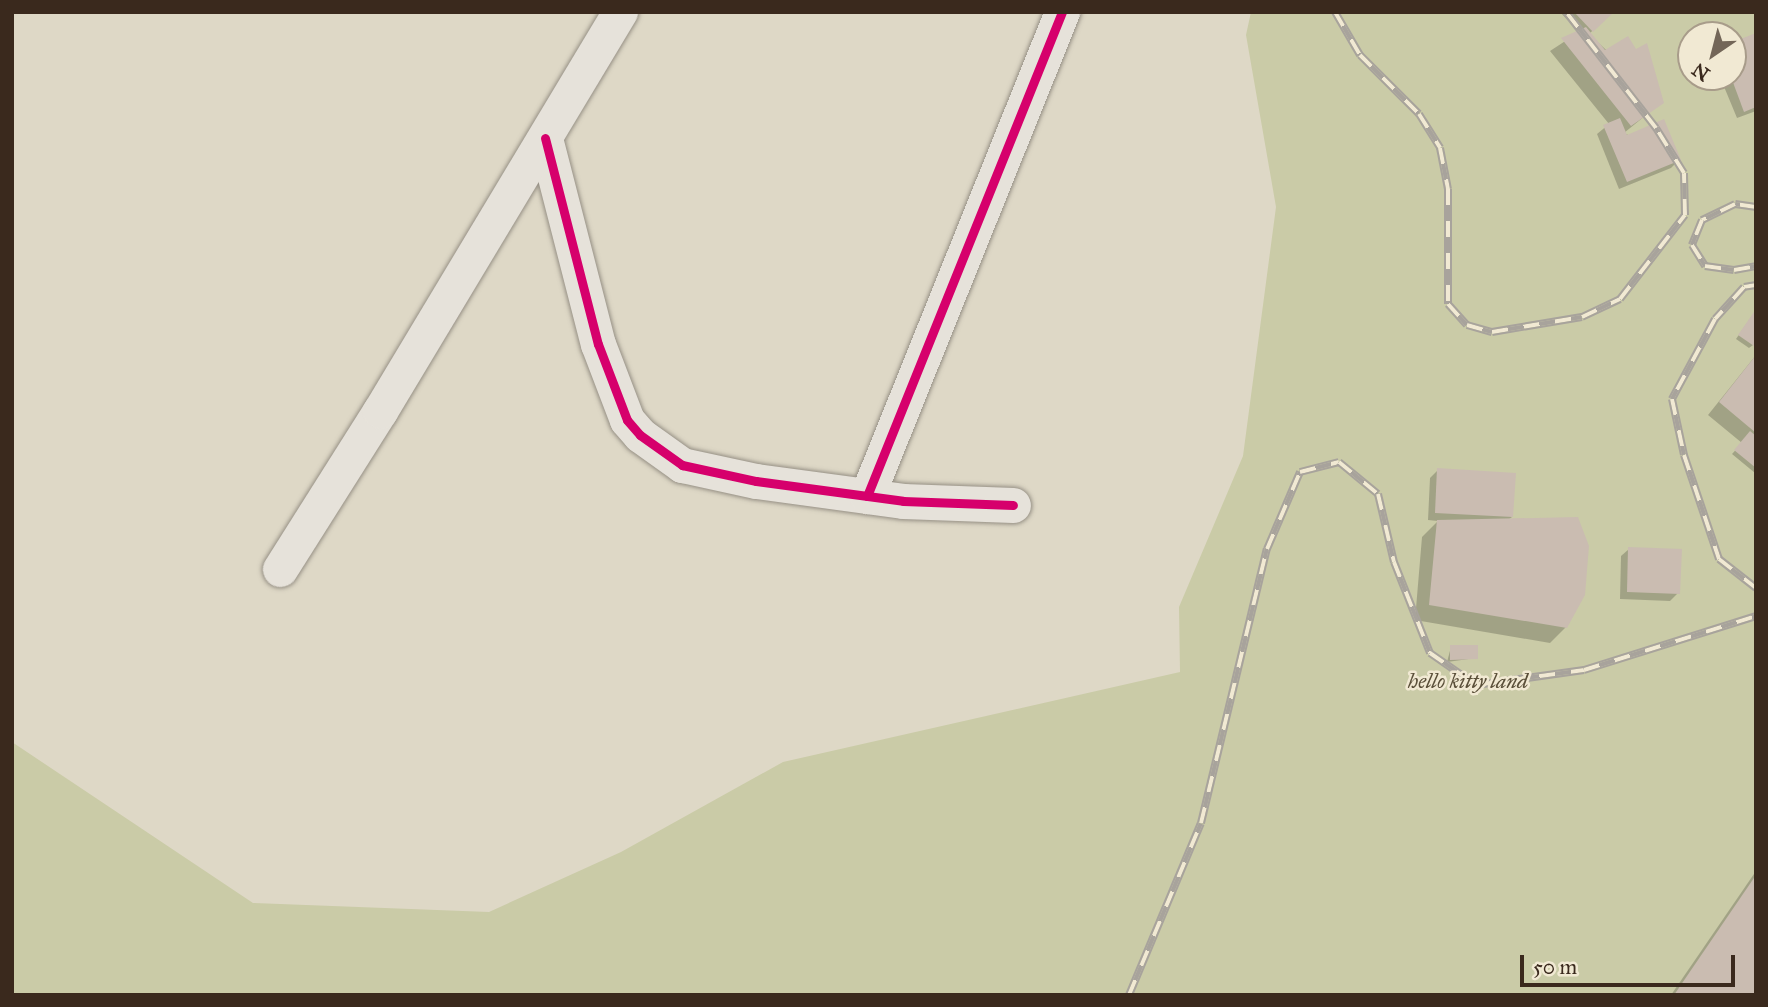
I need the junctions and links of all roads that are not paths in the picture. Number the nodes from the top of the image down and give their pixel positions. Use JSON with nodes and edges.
{"nodes":[{"id":1,"x":620,"y":12,"type":"edge"},
{"id":2,"x":1062,"y":12,"type":"edge"},
{"id":3,"x":545,"y":138,"type":"junction"},
{"id":4,"x":867,"y":496,"type":"junction"},
{"id":5,"x":1013,"y":505,"type":"dead end"},
{"id":6,"x":280,"y":569,"type":"dead end"}],
"edges":[{"from":1,"to":3,"type":"street"},
{"from":2,"to":4,"type":"street"},
{"from":3,"to":4,"type":"street"},
{"from":3,"to":6,"type":"street"},
{"from":4,"to":5,"type":"street"}]}
